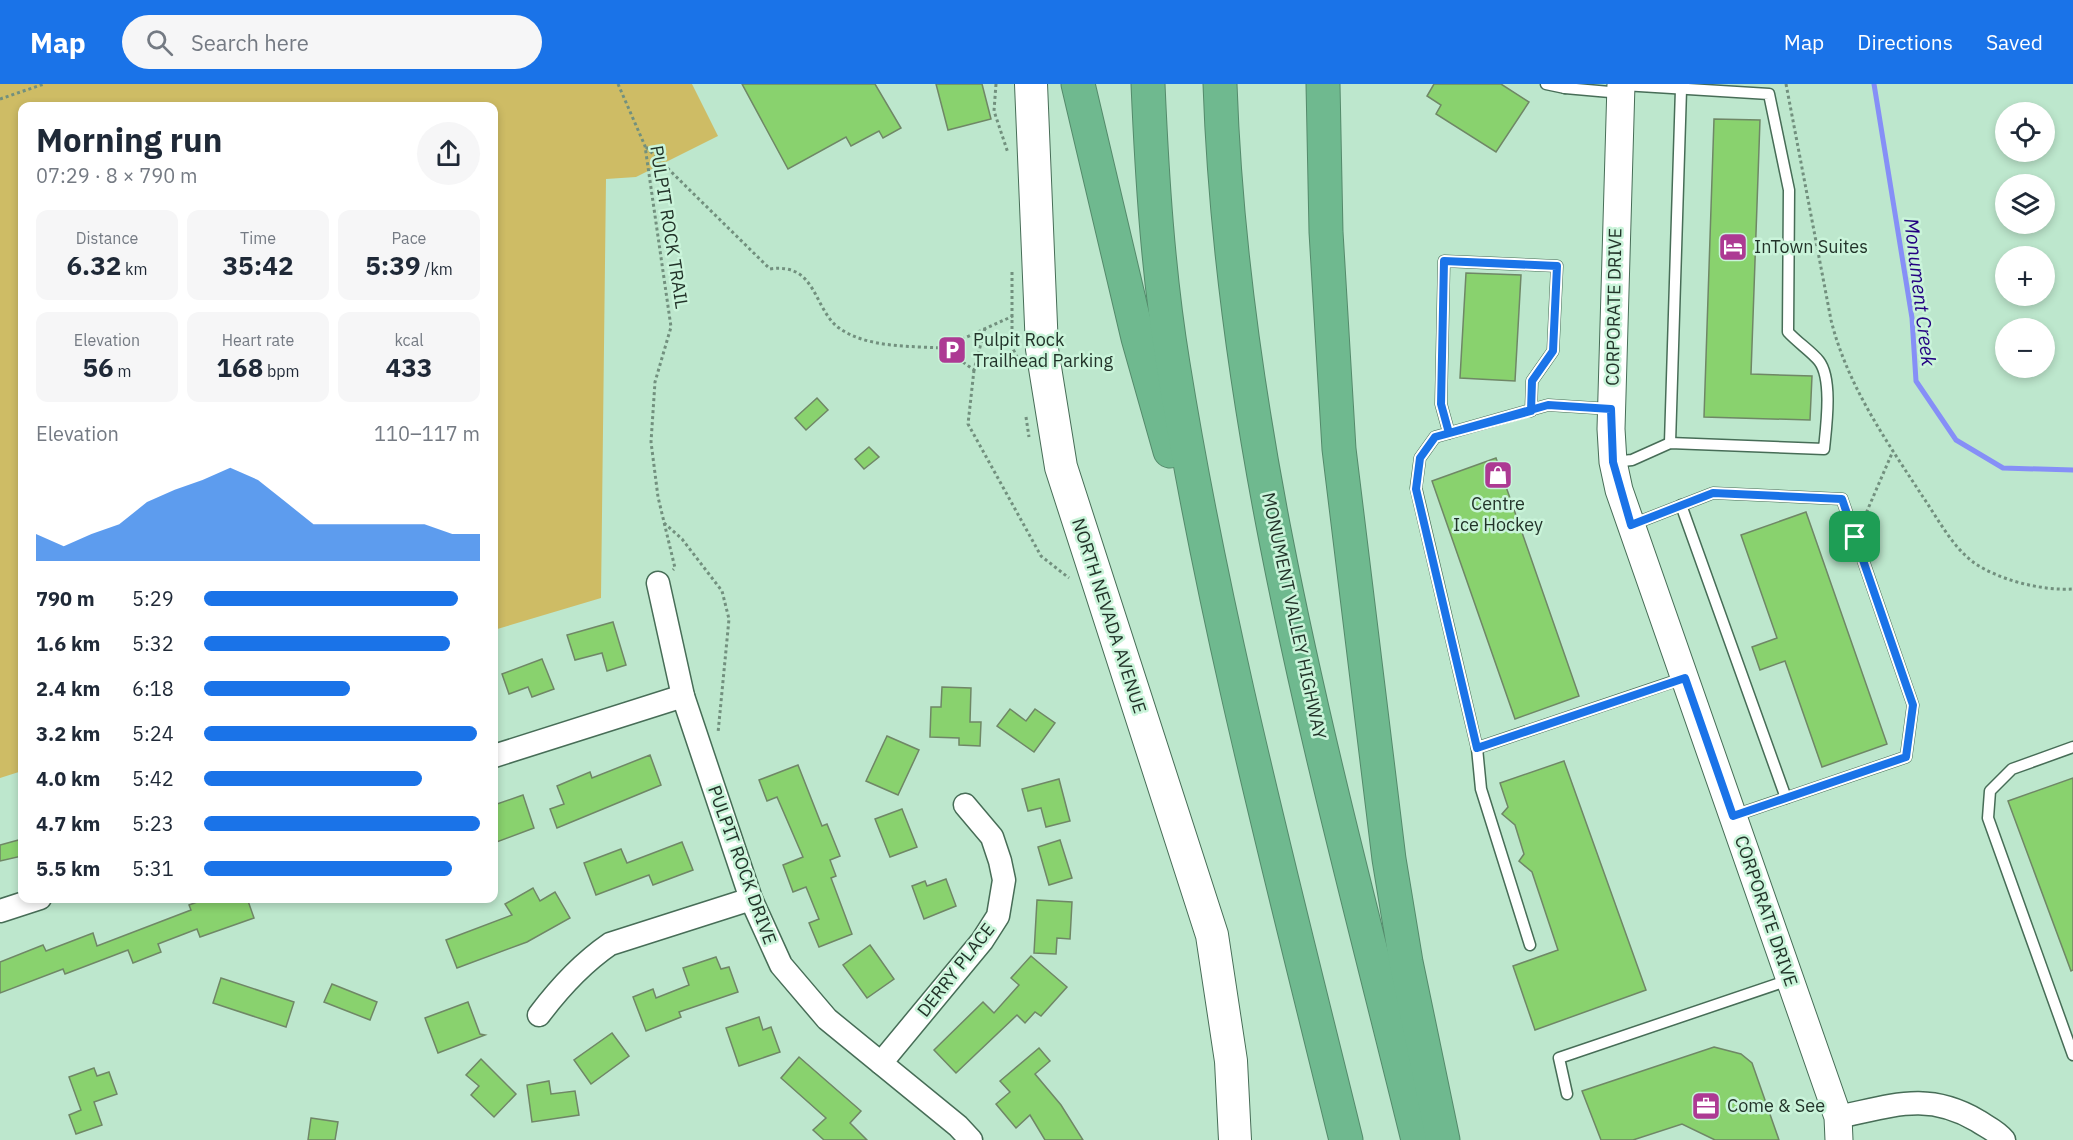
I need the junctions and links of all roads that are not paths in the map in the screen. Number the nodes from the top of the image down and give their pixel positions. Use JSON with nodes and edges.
{"nodes":[{"id":1,"x":1031,"y":84,"type":"edge"},
{"id":2,"x":1078,"y":84,"type":"edge"},
{"id":3,"x":1148,"y":84,"type":"edge"},
{"id":4,"x":1220,"y":84,"type":"edge"},
{"id":5,"x":1323,"y":84,"type":"edge"},
{"id":6,"x":1546,"y":84,"type":"edge"},
{"id":7,"x":1565,"y":86,"type":"edge"},
{"id":8,"x":1621,"y":87,"type":"edge"},
{"id":9,"x":1681,"y":89,"type":"junction"},
{"id":10,"x":1611,"y":409,"type":"junction"},
{"id":11,"x":1531,"y":411,"type":"junction"},
{"id":12,"x":1449,"y":433,"type":"junction"},
{"id":13,"x":1670,"y":443,"type":"junction"},
{"id":14,"x":1613,"y":462,"type":"junction"},
{"id":15,"x":1681,"y":505,"type":"junction"},
{"id":16,"x":1631,"y":525,"type":"junction"},
{"id":17,"x":658,"y":583,"type":"road end"},
{"id":18,"x":1685,"y":678,"type":"junction"},
{"id":19,"x":1237,"y":690,"type":"junction"},
{"id":20,"x":683,"y":696,"type":"junction"},
{"id":21,"x":2073,"y":747,"type":"edge"},
{"id":22,"x":1477,"y":748,"type":"junction"},
{"id":23,"x":498,"y":755,"type":"edge"},
{"id":24,"x":1786,"y":798,"type":"junction"},
{"id":25,"x":965,"y":806,"type":"dead end"},
{"id":26,"x":1733,"y":816,"type":"junction"},
{"id":27,"x":751,"y":899,"type":"junction"},
{"id":28,"x":25,"y":903,"type":"edge"},
{"id":29,"x":0,"y":911,"type":"edge"},
{"id":30,"x":1530,"y":945,"type":"dead end"},
{"id":31,"x":1790,"y":980,"type":"junction"},
{"id":32,"x":539,"y":1015,"type":"dead end"},
{"id":33,"x":2073,"y":1056,"type":"edge"},
{"id":34,"x":881,"y":1063,"type":"junction"},
{"id":35,"x":1567,"y":1094,"type":"dead end"},
{"id":36,"x":1838,"y":1128,"type":"edge"},
{"id":37,"x":971,"y":1140,"type":"edge"},
{"id":38,"x":1235,"y":1140,"type":"edge"},
{"id":39,"x":1346,"y":1140,"type":"edge"},
{"id":40,"x":1418,"y":1140,"type":"edge"},
{"id":41,"x":1443,"y":1140,"type":"edge"},
{"id":42,"x":2004,"y":1140,"type":"edge"}],
"edges":[{"from":1,"to":38,"type":"main road","name":"NORTH NEVADA AVENUE"},
{"from":2,"to":19,"type":"highway"},
{"from":3,"to":19,"type":"highway"},
{"from":4,"to":40,"type":"highway","name":"MONUMENT VALLEY HIGHWAY"},
{"from":5,"to":41,"type":"highway"},
{"from":6,"to":7,"type":"lane"},
{"from":7,"to":8,"type":"lane"},
{"from":8,"to":9,"type":"lane"},
{"from":8,"to":10,"type":"street","name":"CORPORATE DRIVE"},
{"from":9,"to":13,"type":"lane"},
{"from":9,"to":13,"type":"lane"},
{"from":10,"to":11,"type":"lane"},
{"from":10,"to":14,"type":"street","name":"CORPORATE DRIVE"},
{"from":11,"to":12,"type":"lane"},
{"from":11,"to":12,"type":"lane"},
{"from":12,"to":22,"type":"lane"},
{"from":13,"to":14,"type":"lane"},
{"from":14,"to":16,"type":"street","name":"CORPORATE DRIVE"},
{"from":15,"to":16,"type":"lane"},
{"from":15,"to":24,"type":"lane"},
{"from":15,"to":24,"type":"lane"},
{"from":16,"to":18,"type":"street","name":"CORPORATE DRIVE"},
{"from":17,"to":20,"type":"street","name":"PULPIT ROCK DRIVE"},
{"from":18,"to":22,"type":"lane"},
{"from":18,"to":26,"type":"street","name":"CORPORATE DRIVE"},
{"from":19,"to":39,"type":"highway"},
{"from":20,"to":23,"type":"street"},
{"from":20,"to":27,"type":"street","name":"PULPIT ROCK DRIVE"},
{"from":21,"to":33,"type":"lane"},
{"from":22,"to":30,"type":"lane"},
{"from":24,"to":26,"type":"lane"},
{"from":25,"to":34,"type":"street","name":"DERRY PLACE"},
{"from":26,"to":31,"type":"street","name":"CORPORATE DRIVE"},
{"from":27,"to":32,"type":"street"},
{"from":27,"to":34,"type":"street","name":"PULPIT ROCK DRIVE"},
{"from":28,"to":29,"type":"street"},
{"from":31,"to":35,"type":"lane"},
{"from":31,"to":36,"type":"street","name":"CORPORATE DRIVE"},
{"from":34,"to":37,"type":"street","name":"PULPIT ROCK DRIVE"},
{"from":36,"to":42,"type":"street"}]}
